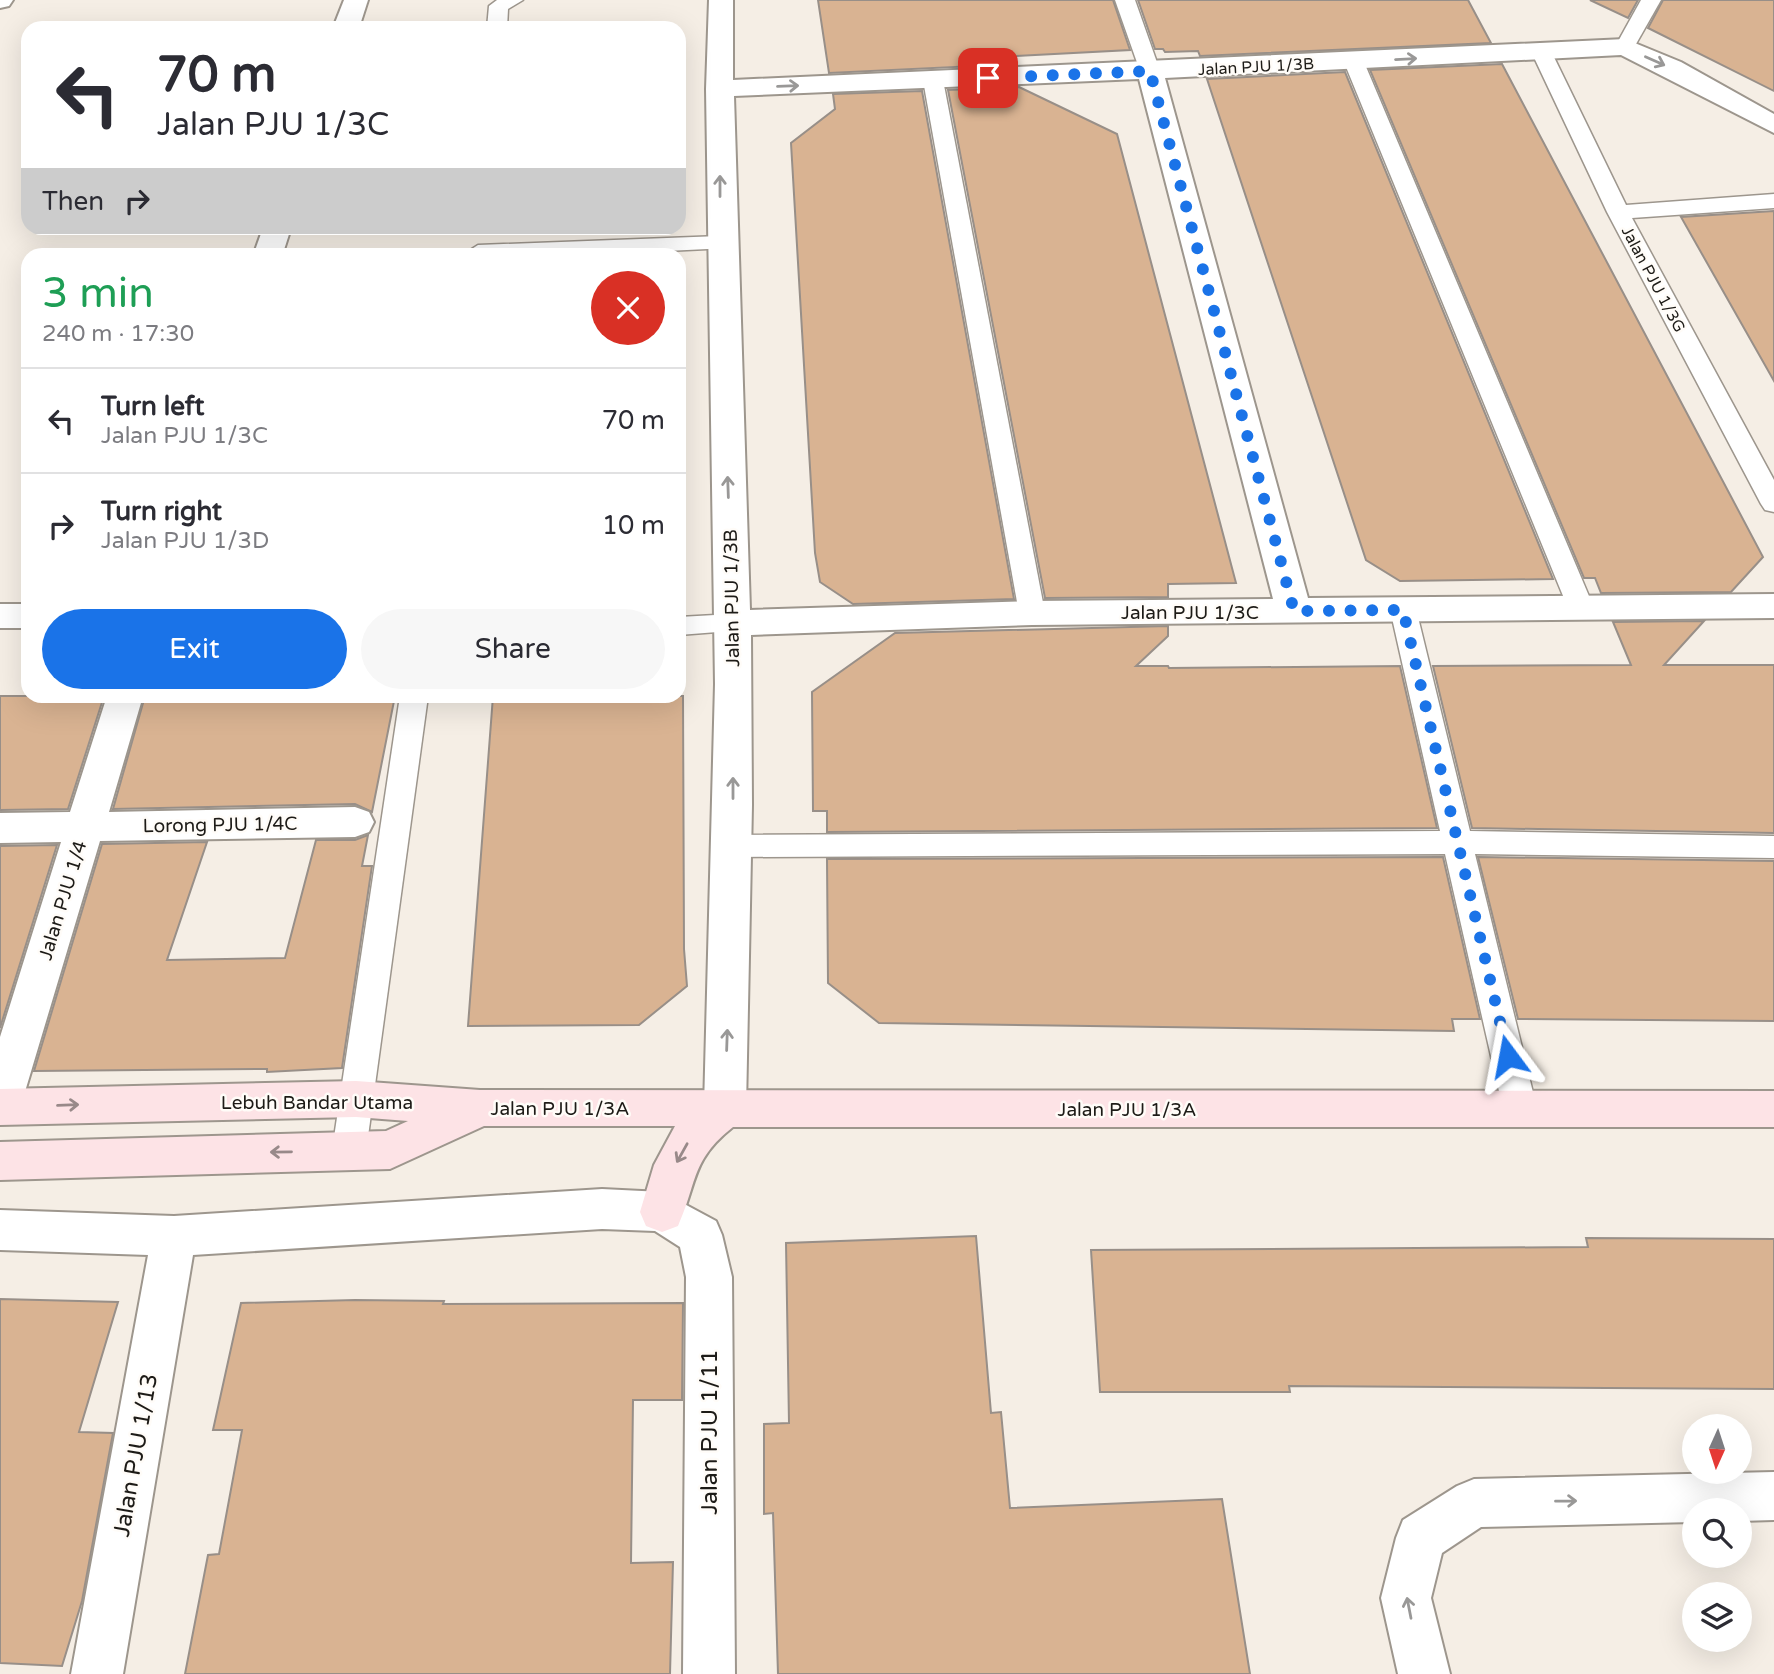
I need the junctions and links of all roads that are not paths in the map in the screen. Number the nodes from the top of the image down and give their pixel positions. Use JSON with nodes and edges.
{"nodes":[{"id":1,"x":356,"y":0,"type":"edge"},
{"id":2,"x":513,"y":0,"type":"edge"},
{"id":3,"x":721,"y":0,"type":"edge"},
{"id":4,"x":1125,"y":0,"type":"edge"},
{"id":5,"x":1651,"y":0,"type":"edge"},
{"id":6,"x":348,"y":21,"type":"edge"},
{"id":7,"x":498,"y":21,"type":"edge"},
{"id":8,"x":1625,"y":47,"type":"junction"},
{"id":9,"x":1541,"y":51,"type":"junction"},
{"id":10,"x":1354,"y":62,"type":"junction"},
{"id":11,"x":1150,"y":71,"type":"junction"},
{"id":12,"x":933,"y":80,"type":"junction"},
{"id":13,"x":719,"y":89,"type":"junction"},
{"id":14,"x":1774,"y":125,"type":"edge"},
{"id":15,"x":1774,"y":201,"type":"edge"},
{"id":16,"x":1618,"y":212,"type":"junction"},
{"id":17,"x":720,"y":243,"type":"junction"},
{"id":18,"x":610,"y":248,"type":"edge"},
{"id":19,"x":1774,"y":504,"type":"edge"},
{"id":20,"x":1774,"y":606,"type":"edge"},
{"id":21,"x":1581,"y":608,"type":"junction"},
{"id":22,"x":1403,"y":610,"type":"junction"},
{"id":23,"x":1294,"y":611,"type":"junction"},
{"id":24,"x":1032,"y":613,"type":"junction"},
{"id":25,"x":0,"y":616,"type":"edge"},
{"id":26,"x":21,"y":616,"type":"edge"},
{"id":27,"x":733,"y":623,"type":"junction"},
{"id":28,"x":686,"y":626,"type":"edge"},
{"id":29,"x":123,"y":703,"type":"edge"},
{"id":30,"x":413,"y":703,"type":"edge"},
{"id":31,"x":355,"y":822,"type":"dead end"},
{"id":32,"x":84,"y":827,"type":"junction"},
{"id":33,"x":0,"y":828,"type":"edge"},
{"id":34,"x":1459,"y":842,"type":"junction"},
{"id":35,"x":733,"y":846,"type":"junction"},
{"id":36,"x":1774,"y":847,"type":"edge"},
{"id":37,"x":356,"y":1099,"type":"junction"},
{"id":38,"x":0,"y":1106,"type":"edge"},
{"id":39,"x":480,"y":1108,"type":"junction"},
{"id":40,"x":725,"y":1108,"type":"junction"},
{"id":41,"x":1520,"y":1109,"type":"junction"},
{"id":42,"x":1774,"y":1109,"type":"edge"},
{"id":43,"x":349,"y":1151,"type":"junction"},
{"id":44,"x":0,"y":1161,"type":"edge"},
{"id":45,"x":662,"y":1212,"type":"junction"},
{"id":46,"x":0,"y":1230,"type":"edge"},
{"id":47,"x":174,"y":1236,"type":"junction"},
{"id":48,"x":1774,"y":1496,"type":"edge"},
{"id":49,"x":97,"y":1674,"type":"edge"},
{"id":50,"x":709,"y":1674,"type":"edge"},
{"id":51,"x":1424,"y":1674,"type":"edge"}],
"edges":[{"from":1,"to":6,"type":"street"},
{"from":2,"to":7,"type":"lane"},
{"from":3,"to":13,"type":"street","name":"Jalan PJU 1/3B"},
{"from":4,"to":11,"type":"lane"},
{"from":5,"to":8,"type":"lane"},
{"from":8,"to":9,"type":"street","name":"Jalan PJU 1/3B"},
{"from":8,"to":14,"type":"street","name":"Jalan PJU 1/3B","one_way":true},
{"from":10,"to":9,"type":"street","name":"Jalan PJU 1/3B","one_way":true},
{"from":9,"to":16,"type":"lane","name":"Jalan PJU 1/3G"},
{"from":10,"to":11,"type":"street","name":"Jalan PJU 1/3B"},
{"from":10,"to":21,"type":"lane"},
{"from":11,"to":12,"type":"street","name":"Jalan PJU 1/3B"},
{"from":11,"to":23,"type":"street"},
{"from":13,"to":12,"type":"street","name":"Jalan PJU 1/3B","one_way":true},
{"from":12,"to":24,"type":"lane"},
{"from":17,"to":13,"type":"street","name":"Jalan PJU 1/3B","one_way":true},
{"from":15,"to":16,"type":"lane"},
{"from":16,"to":19,"type":"lane","name":"Jalan PJU 1/3G"},
{"from":17,"to":18,"type":"lane"},
{"from":27,"to":17,"type":"street","name":"Jalan PJU 1/3B","one_way":true},
{"from":20,"to":21,"type":"street","name":"Jalan PJU 1/3C"},
{"from":21,"to":22,"type":"street","name":"Jalan PJU 1/3C"},
{"from":22,"to":23,"type":"street","name":"Jalan PJU 1/3C"},
{"from":22,"to":34,"type":"lane"},
{"from":23,"to":24,"type":"street","name":"Jalan PJU 1/3C"},
{"from":24,"to":27,"type":"street","name":"Jalan PJU 1/3C"},
{"from":25,"to":26,"type":"street"},
{"from":27,"to":28,"type":"lane"},
{"from":35,"to":27,"type":"street","name":"Jalan PJU 1/3B","one_way":true},
{"from":29,"to":32,"type":"street","name":"Jalan PJU 1/4"},
{"from":30,"to":37,"type":"lane"},
{"from":31,"to":32,"type":"street","name":"Lorong PJU 1/4C"},
{"from":32,"to":33,"type":"street","name":"Lorong PJU 1/4C"},
{"from":32,"to":38,"type":"street","name":"Jalan PJU 1/4"},
{"from":34,"to":35,"type":"lane"},
{"from":34,"to":36,"type":"lane"},
{"from":34,"to":41,"type":"lane"},
{"from":40,"to":35,"type":"street","name":"Jalan PJU 1/3B","one_way":true},
{"from":38,"to":37,"type":"main road","name":"Lebuh Bandar Utama","one_way":true},
{"from":37,"to":39,"type":"main road","name":"Lebuh Bandar Utama"},
{"from":37,"to":43,"type":"lane"},
{"from":39,"to":40,"type":"main road","name":"Jalan PJU 1/3A"},
{"from":39,"to":43,"type":"main road","name":"Lebuh Bandar Utama"},
{"from":40,"to":41,"type":"main road","name":"Jalan PJU 1/3A"},
{"from":40,"to":45,"type":"main road","one_way":true},
{"from":41,"to":42,"type":"main road","name":"Jalan PJU 1/3A"},
{"from":43,"to":44,"type":"main road","name":"Lebuh Bandar Utama","one_way":true},
{"from":45,"to":47,"type":"street"},
{"from":45,"to":50,"type":"street","name":"Jalan PJU 1/11"},
{"from":46,"to":47,"type":"street"},
{"from":47,"to":49,"type":"street","name":"Jalan PJU 1/13"},
{"from":51,"to":48,"type":"street","one_way":true}]}
